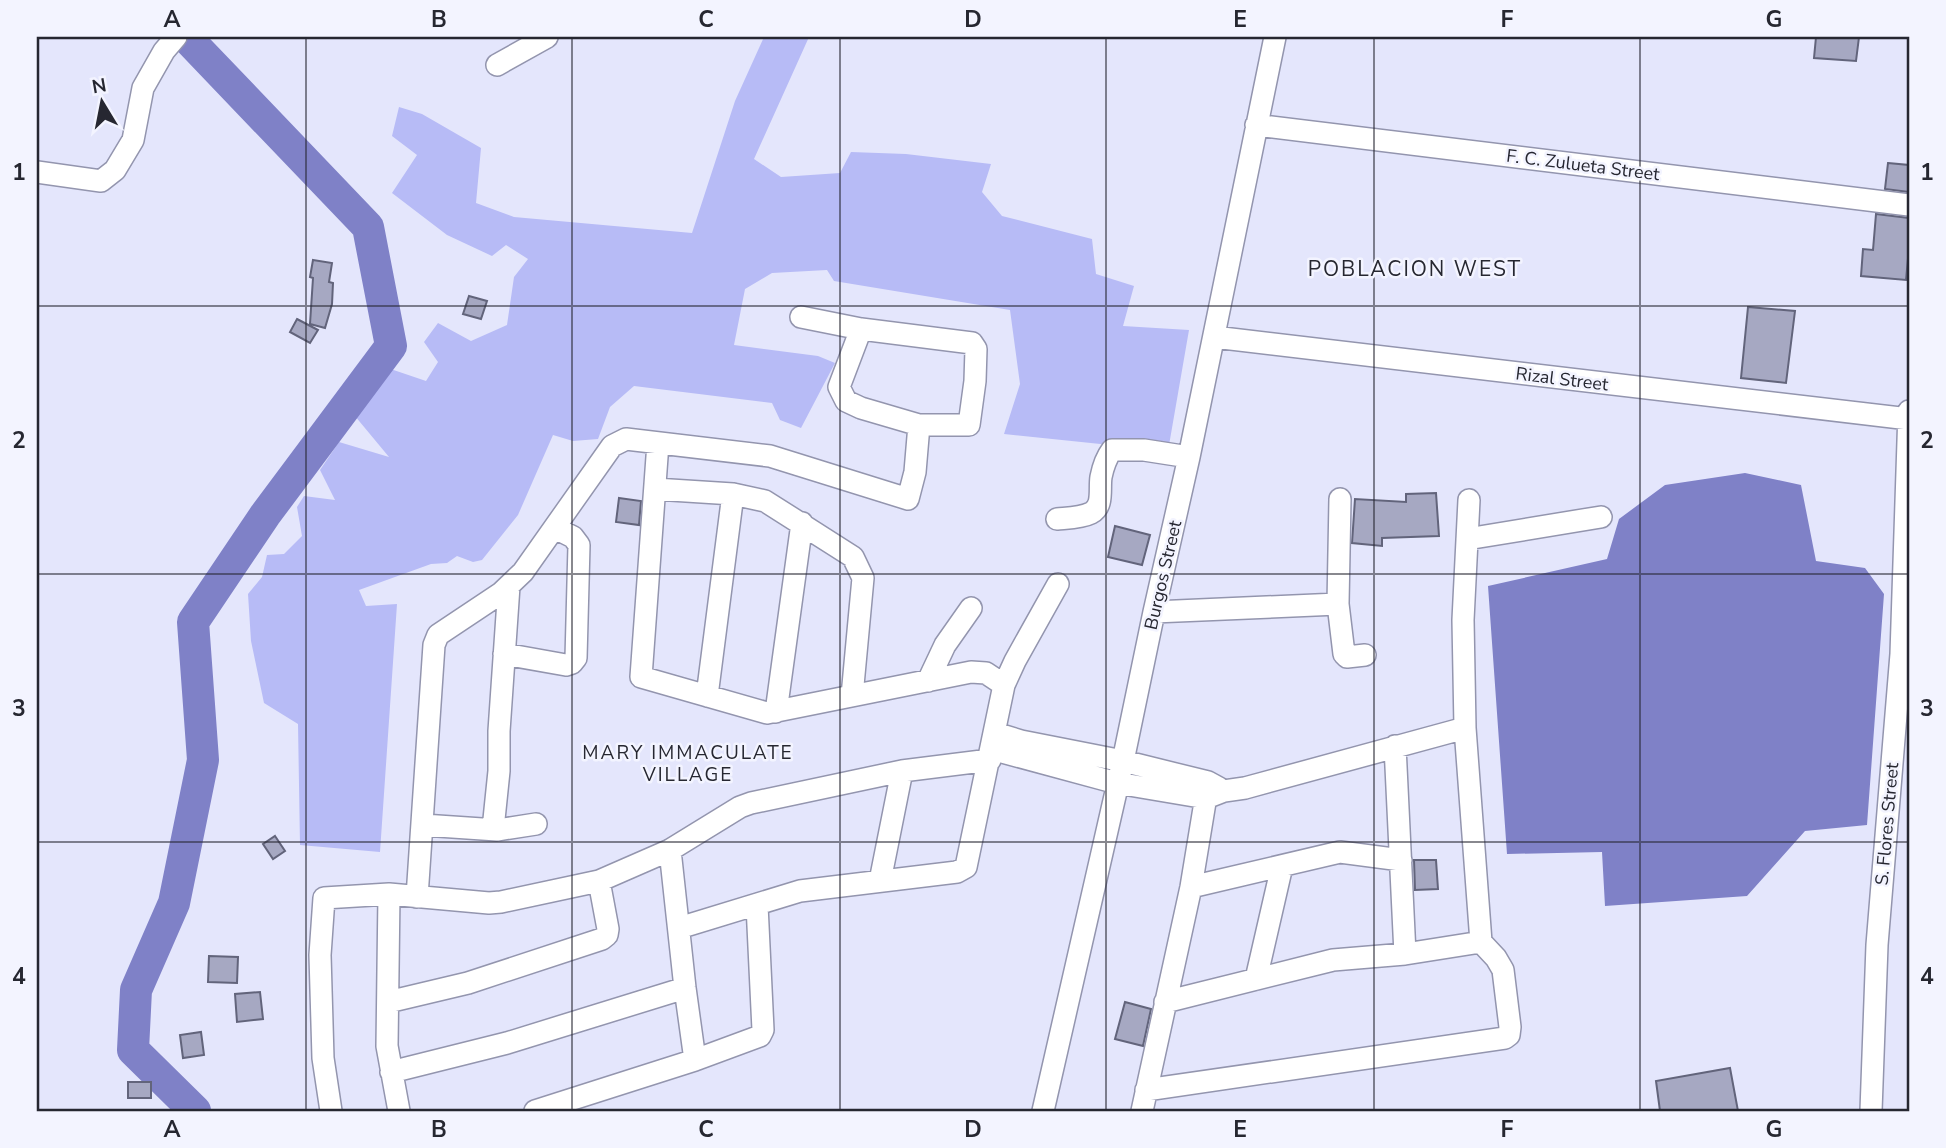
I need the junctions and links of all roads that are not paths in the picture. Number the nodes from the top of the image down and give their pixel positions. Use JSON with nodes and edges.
{"nodes":[{"id":1,"x":177,"y":37,"type":"edge"},
{"id":2,"x":547,"y":37,"type":"edge"},
{"id":3,"x":1275,"y":37,"type":"edge"},
{"id":4,"x":497,"y":65,"type":"dead end"},
{"id":5,"x":1256,"y":125,"type":"junction"},
{"id":6,"x":37,"y":173,"type":"edge"},
{"id":7,"x":1909,"y":205,"type":"edge"},
{"id":8,"x":801,"y":317,"type":"dead end"},
{"id":9,"x":861,"y":329,"type":"junction"},
{"id":10,"x":1214,"y":337,"type":"junction"},
{"id":11,"x":1909,"y":411,"type":"edge"},
{"id":12,"x":1909,"y":419,"type":"edge"},
{"id":13,"x":919,"y":425,"type":"junction"},
{"id":14,"x":659,"y":443,"type":"junction"},
{"id":15,"x":1189,"y":457,"type":"junction"},
{"id":16,"x":655,"y":489,"type":"junction"},
{"id":17,"x":733,"y":494,"type":"junction"},
{"id":18,"x":1340,"y":499,"type":"dead end"},
{"id":19,"x":1469,"y":500,"type":"dead end"},
{"id":20,"x":1601,"y":517,"type":"dead end"},
{"id":21,"x":1057,"y":519,"type":"dead end"},
{"id":22,"x":802,"y":523,"type":"junction"},
{"id":23,"x":555,"y":528,"type":"junction"},
{"id":24,"x":1467,"y":539,"type":"junction"},
{"id":25,"x":1058,"y":584,"type":"dead end"},
{"id":26,"x":509,"y":586,"type":"junction"},
{"id":27,"x":1338,"y":604,"type":"junction"},
{"id":28,"x":971,"y":608,"type":"dead end"},
{"id":29,"x":1154,"y":612,"type":"junction"},
{"id":30,"x":1905,"y":653,"type":"edge"},
{"id":31,"x":504,"y":654,"type":"junction"},
{"id":32,"x":1365,"y":655,"type":"dead end"},
{"id":33,"x":928,"y":681,"type":"junction"},
{"id":34,"x":1004,"y":685,"type":"junction"},
{"id":35,"x":707,"y":696,"type":"junction"},
{"id":36,"x":852,"y":696,"type":"junction"},
{"id":37,"x":776,"y":712,"type":"junction"},
{"id":38,"x":1465,"y":728,"type":"junction"},
{"id":39,"x":1395,"y":746,"type":"junction"},
{"id":40,"x":992,"y":747,"type":"junction"},
{"id":41,"x":1123,"y":761,"type":"junction"},
{"id":42,"x":902,"y":771,"type":"junction"},
{"id":43,"x":1117,"y":783,"type":"junction"},
{"id":44,"x":1213,"y":790,"type":"junction"},
{"id":45,"x":536,"y":824,"type":"dead end"},
{"id":46,"x":423,"y":825,"type":"junction"},
{"id":47,"x":493,"y":829,"type":"junction"},
{"id":48,"x":670,"y":850,"type":"junction"},
{"id":49,"x":1401,"y":860,"type":"junction"},
{"id":50,"x":1282,"y":866,"type":"junction"},
{"id":51,"x":599,"y":881,"type":"junction"},
{"id":52,"x":880,"y":881,"type":"junction"},
{"id":53,"x":1191,"y":887,"type":"junction"},
{"id":54,"x":389,"y":894,"type":"junction"},
{"id":55,"x":417,"y":897,"type":"junction"},
{"id":56,"x":757,"y":905,"type":"junction"},
{"id":57,"x":679,"y":928,"type":"junction"},
{"id":58,"x":1481,"y":942,"type":"junction"},
{"id":59,"x":1405,"y":954,"type":"junction"},
{"id":60,"x":1256,"y":979,"type":"junction"},
{"id":61,"x":685,"y":988,"type":"junction"},
{"id":62,"x":388,"y":1002,"type":"junction"},
{"id":63,"x":1165,"y":1002,"type":"junction"},
{"id":64,"x":695,"y":1060,"type":"junction"},
{"id":65,"x":391,"y":1072,"type":"junction"},
{"id":66,"x":1146,"y":1090,"type":"junction"},
{"id":67,"x":331,"y":1111,"type":"edge"},
{"id":68,"x":399,"y":1111,"type":"edge"},
{"id":69,"x":535,"y":1111,"type":"edge"},
{"id":70,"x":1043,"y":1111,"type":"edge"},
{"id":71,"x":1142,"y":1111,"type":"edge"},
{"id":72,"x":1871,"y":1111,"type":"edge"}],
"edges":[{"from":1,"to":6,"type":"street"},
{"from":2,"to":4,"type":"street"},
{"from":3,"to":5,"type":"street","name":"Burgos Street"},
{"from":5,"to":7,"type":"street","name":"F. C. Zulueta Street"},
{"from":5,"to":10,"type":"street","name":"Burgos Street"},
{"from":8,"to":9,"type":"street"},
{"from":9,"to":13,"type":"street"},
{"from":9,"to":13,"type":"street"},
{"from":10,"to":12,"type":"street","name":"Rizal Street"},
{"from":10,"to":15,"type":"street","name":"Burgos Street"},
{"from":11,"to":12,"type":"street","name":"S. Flores Street"},
{"from":12,"to":30,"type":"street","name":"S. Flores Street"},
{"from":13,"to":14,"type":"street"},
{"from":14,"to":16,"type":"street"},
{"from":14,"to":23,"type":"street"},
{"from":15,"to":21,"type":"street"},
{"from":15,"to":29,"type":"street","name":"Burgos Street"},
{"from":16,"to":17,"type":"street"},
{"from":16,"to":35,"type":"street"},
{"from":17,"to":22,"type":"street"},
{"from":17,"to":35,"type":"street"},
{"from":18,"to":27,"type":"street"},
{"from":19,"to":24,"type":"street"},
{"from":20,"to":24,"type":"street"},
{"from":22,"to":36,"type":"street"},
{"from":22,"to":37,"type":"street"},
{"from":23,"to":26,"type":"street"},
{"from":23,"to":31,"type":"street"},
{"from":24,"to":38,"type":"street"},
{"from":25,"to":34,"type":"street"},
{"from":26,"to":31,"type":"street"},
{"from":26,"to":46,"type":"street"},
{"from":27,"to":29,"type":"street"},
{"from":27,"to":32,"type":"street"},
{"from":28,"to":33,"type":"street"},
{"from":29,"to":41,"type":"street","name":"Burgos Street"},
{"from":30,"to":72,"type":"street","name":"S. Flores Street"},
{"from":31,"to":47,"type":"street"},
{"from":33,"to":34,"type":"street"},
{"from":33,"to":36,"type":"street"},
{"from":34,"to":40,"type":"street"},
{"from":35,"to":37,"type":"street"},
{"from":36,"to":37,"type":"street"},
{"from":38,"to":39,"type":"street"},
{"from":38,"to":58,"type":"street"},
{"from":39,"to":44,"type":"street"},
{"from":39,"to":49,"type":"street"},
{"from":40,"to":41,"type":"street"},
{"from":40,"to":42,"type":"street"},
{"from":40,"to":43,"type":"street"},
{"from":40,"to":52,"type":"street"},
{"from":41,"to":43,"type":"street","name":"Burgos Street"},
{"from":41,"to":44,"type":"street"},
{"from":42,"to":48,"type":"street"},
{"from":42,"to":52,"type":"street"},
{"from":43,"to":44,"type":"street"},
{"from":43,"to":70,"type":"street","name":"Burgos Street"},
{"from":44,"to":53,"type":"street"},
{"from":45,"to":47,"type":"street"},
{"from":46,"to":47,"type":"street"},
{"from":46,"to":55,"type":"street"},
{"from":48,"to":51,"type":"street"},
{"from":48,"to":57,"type":"street"},
{"from":49,"to":50,"type":"street"},
{"from":49,"to":59,"type":"street"},
{"from":50,"to":53,"type":"street"},
{"from":50,"to":60,"type":"street"},
{"from":51,"to":55,"type":"street"},
{"from":51,"to":62,"type":"street"},
{"from":52,"to":56,"type":"street"},
{"from":53,"to":63,"type":"street"},
{"from":54,"to":55,"type":"street"},
{"from":54,"to":62,"type":"street"},
{"from":54,"to":67,"type":"street"},
{"from":56,"to":57,"type":"street"},
{"from":56,"to":64,"type":"street"},
{"from":57,"to":61,"type":"street"},
{"from":58,"to":59,"type":"street"},
{"from":58,"to":66,"type":"street"},
{"from":59,"to":60,"type":"street"},
{"from":60,"to":63,"type":"street"},
{"from":61,"to":64,"type":"street"},
{"from":61,"to":65,"type":"street"},
{"from":62,"to":65,"type":"street"},
{"from":63,"to":66,"type":"street"},
{"from":64,"to":69,"type":"street"},
{"from":65,"to":68,"type":"street"},
{"from":66,"to":71,"type":"street"}]}
